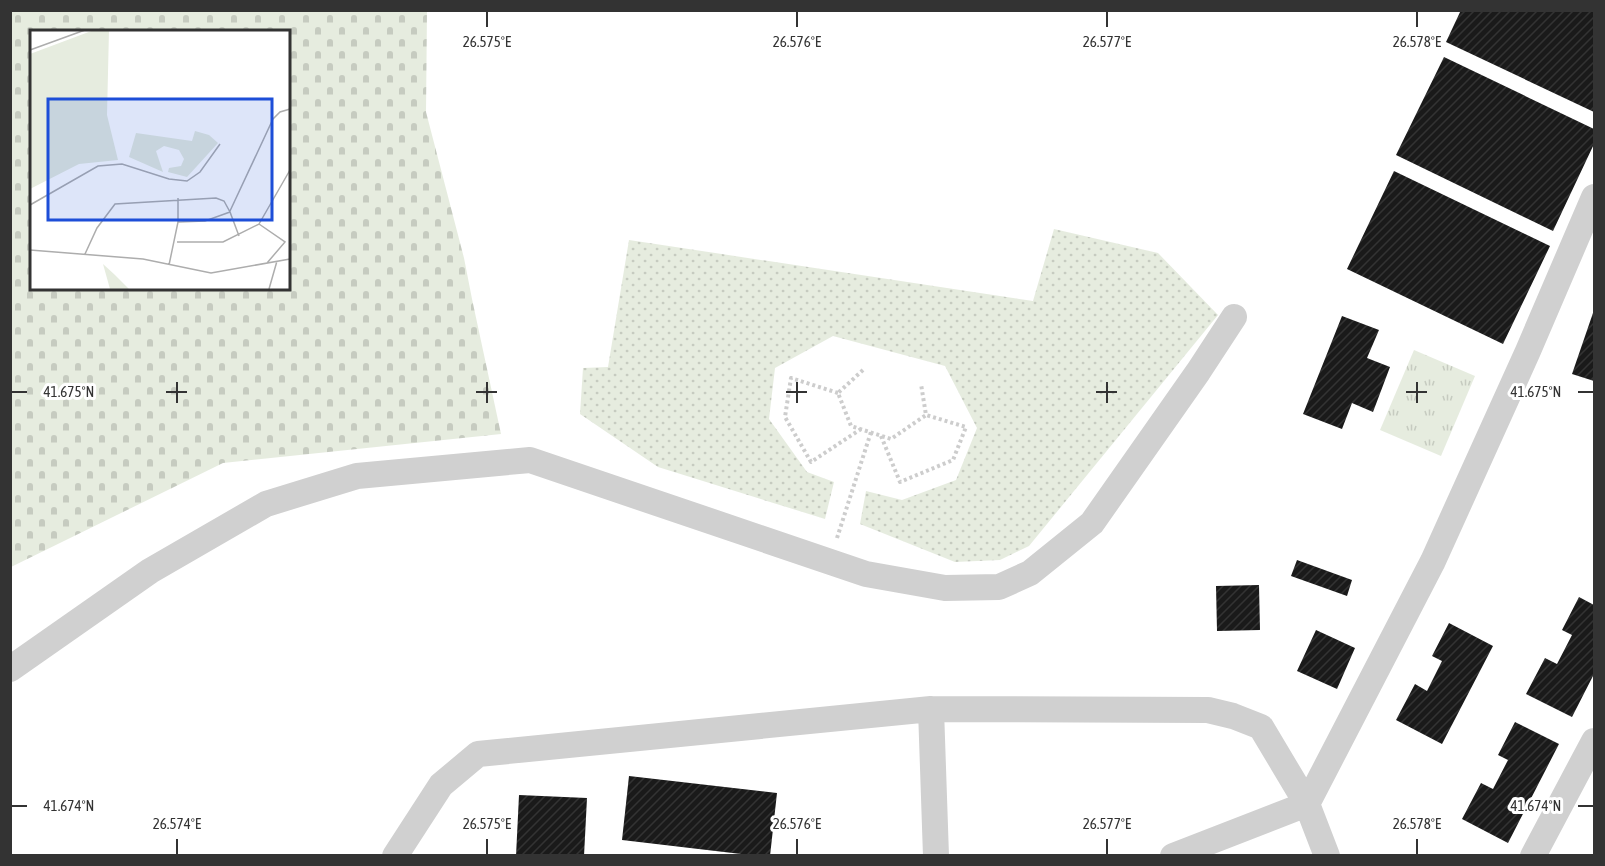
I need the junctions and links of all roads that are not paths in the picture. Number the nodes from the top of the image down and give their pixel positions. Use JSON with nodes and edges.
{"nodes":[{"id":1,"x":1594,"y":197,"type":"edge"},
{"id":2,"x":1234,"y":317,"type":"dead end"},
{"id":3,"x":10,"y":669,"type":"edge"},
{"id":4,"x":931,"y":709,"type":"junction"},
{"id":5,"x":1594,"y":741,"type":"edge"},
{"id":6,"x":1307,"y":804,"type":"junction"},
{"id":7,"x":395,"y":855,"type":"edge"},
{"id":8,"x":936,"y":855,"type":"edge"},
{"id":9,"x":1173,"y":855,"type":"edge"},
{"id":10,"x":1327,"y":855,"type":"edge"},
{"id":11,"x":1533,"y":855,"type":"edge"}],
"edges":[{"from":1,"to":6,"type":"street"},
{"from":2,"to":3,"type":"street"},
{"from":4,"to":6,"type":"street"},
{"from":4,"to":7,"type":"street"},
{"from":4,"to":8,"type":"street"},
{"from":5,"to":11,"type":"street"},
{"from":6,"to":9,"type":"street"},
{"from":6,"to":10,"type":"street"}]}
